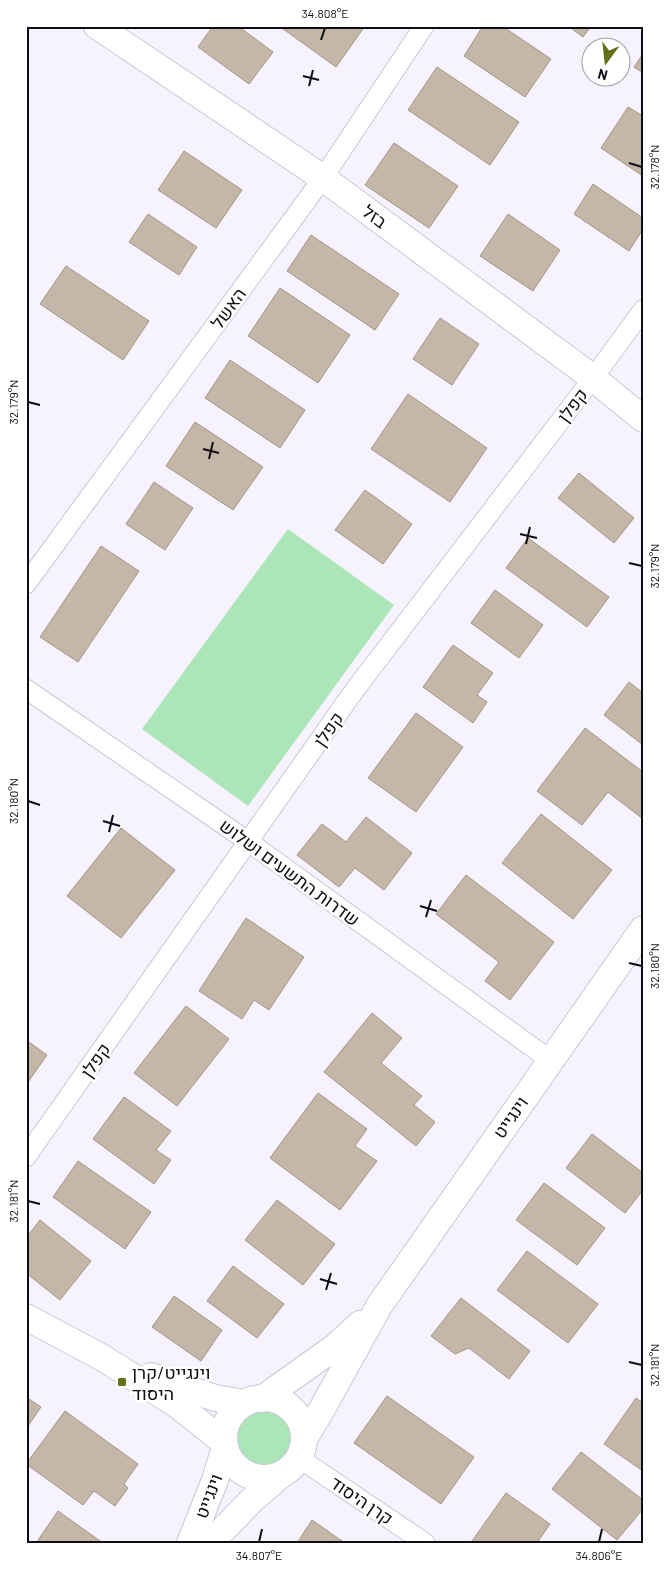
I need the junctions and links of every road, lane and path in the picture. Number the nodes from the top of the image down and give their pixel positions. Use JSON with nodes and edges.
{"nodes":[{"id":1,"x":97,"y":26,"type":"edge"},
{"id":2,"x":424,"y":26,"type":"edge"},
{"id":3,"x":323,"y":178,"type":"junction"},
{"id":4,"x":643,"y":310,"type":"edge"},
{"id":5,"x":593,"y":378,"type":"junction"},
{"id":6,"x":643,"y":419,"type":"edge"},
{"id":7,"x":26,"y":584,"type":"edge"},
{"id":8,"x":26,"y":689,"type":"edge"},
{"id":9,"x":249,"y":842,"type":"junction"},
{"id":10,"x":643,"y":929,"type":"edge"},
{"id":11,"x":550,"y":1060,"type":"junction"},
{"id":12,"x":26,"y":1157,"type":"edge"},
{"id":13,"x":379,"y":1306,"type":"junction"},
{"id":14,"x":26,"y":1317,"type":"edge"},
{"id":15,"x":103,"y":1358,"type":"junction"},
{"id":16,"x":253,"y":1401,"type":"junction"},
{"id":17,"x":224,"y":1445,"type":"junction"},
{"id":18,"x":295,"y":1457,"type":"junction"},
{"id":19,"x":190,"y":1543,"type":"edge"},
{"id":20,"x":210,"y":1543,"type":"edge"},
{"id":21,"x":425,"y":1543,"type":"edge"}],
"edges":[{"from":1,"to":3,"type":"street","name":"בזל"},
{"from":2,"to":3,"type":"street","name":"האשל"},
{"from":3,"to":5,"type":"street","name":"בזל"},
{"from":3,"to":7,"type":"street","name":"האשל"},
{"from":4,"to":5,"type":"street","name":"קפלן"},
{"from":5,"to":6,"type":"street","name":"בזל"},
{"from":5,"to":9,"type":"street","name":"קפלן"},
{"from":8,"to":9,"type":"street","name":"שדרות התשעים ושלוש"},
{"from":9,"to":11,"type":"street","name":"שדרות התשעים ושלוש"},
{"from":9,"to":12,"type":"street","name":"קפלן"},
{"from":10,"to":11,"type":"street","name":"וינגייט"},
{"from":11,"to":13,"type":"street","name":"וינגייט"},
{"from":13,"to":16,"type":"street","name":"וינגייט"},
{"from":13,"to":18,"type":"street","name":"וינגייט"},
{"from":14,"to":15,"type":"street"},
{"from":15,"to":16,"type":"street"},
{"from":15,"to":17,"type":"street"},
{"from":16,"to":17,"type":"street"},
{"from":16,"to":18,"type":"street"},
{"from":17,"to":18,"type":"street"},
{"from":17,"to":19,"type":"street","name":"וינגייט"},
{"from":18,"to":20,"type":"street","name":"וינגייט"},
{"from":18,"to":21,"type":"street","name":"קרן היסוד"}]}
